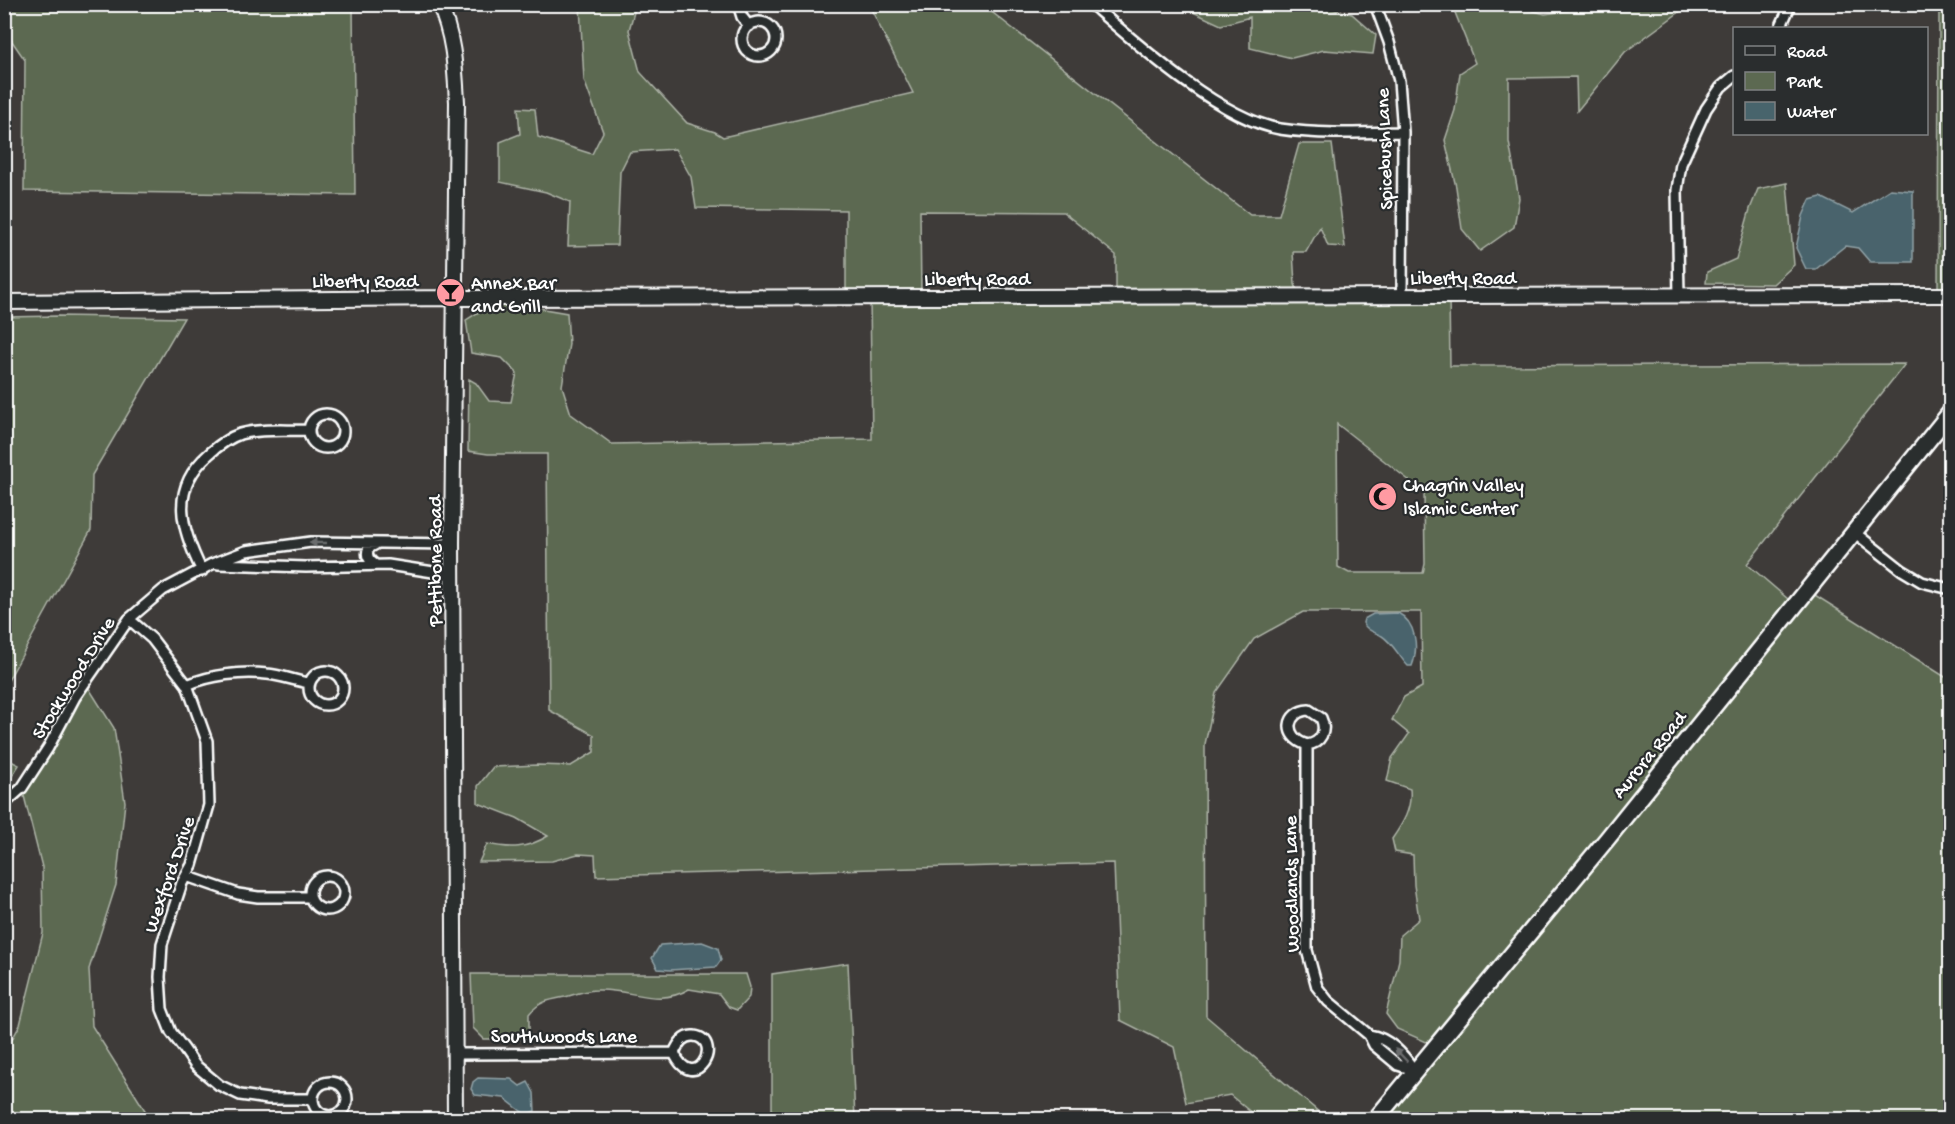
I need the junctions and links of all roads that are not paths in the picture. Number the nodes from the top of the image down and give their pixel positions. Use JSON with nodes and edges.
{"nodes":[{"id":1,"x":439,"y":4,"type":"edge"},
{"id":2,"x":738,"y":4,"type":"edge"},
{"id":3,"x":1091,"y":4,"type":"edge"},
{"id":4,"x":1376,"y":4,"type":"edge"},
{"id":5,"x":1791,"y":4,"type":"edge"},
{"id":6,"x":749,"y":26,"type":"dead end"},
{"id":7,"x":1780,"y":27,"type":"edge"},
{"id":8,"x":1733,"y":77,"type":"edge"},
{"id":9,"x":1403,"y":132,"type":"junction"},
{"id":10,"x":1950,"y":295,"type":"edge"},
{"id":11,"x":1402,"y":296,"type":"junction"},
{"id":12,"x":1679,"y":296,"type":"junction"},
{"id":13,"x":455,"y":298,"type":"junction"},
{"id":14,"x":4,"y":302,"type":"edge"},
{"id":15,"x":1950,"y":412,"type":"edge"},
{"id":16,"x":309,"y":430,"type":"dead end"},
{"id":17,"x":1854,"y":532,"type":"junction"},
{"id":18,"x":376,"y":544,"type":"junction"},
{"id":19,"x":452,"y":544,"type":"junction"},
{"id":20,"x":213,"y":564,"type":"junction"},
{"id":21,"x":376,"y":565,"type":"junction"},
{"id":22,"x":202,"y":571,"type":"junction"},
{"id":23,"x":453,"y":575,"type":"junction"},
{"id":24,"x":1950,"y":589,"type":"edge"},
{"id":25,"x":129,"y":619,"type":"junction"},
{"id":26,"x":309,"y":683,"type":"dead end"},
{"id":27,"x":187,"y":685,"type":"junction"},
{"id":28,"x":1306,"y":745,"type":"dead end"},
{"id":29,"x":4,"y":804,"type":"edge"},
{"id":30,"x":186,"y":876,"type":"junction"},
{"id":31,"x":310,"y":897,"type":"dead end"},
{"id":32,"x":674,"y":1053,"type":"dead end"},
{"id":33,"x":454,"y":1054,"type":"junction"},
{"id":34,"x":1414,"y":1070,"type":"junction"},
{"id":35,"x":312,"y":1099,"type":"dead end"},
{"id":36,"x":455,"y":1119,"type":"edge"},
{"id":37,"x":1375,"y":1119,"type":"edge"}],
"edges":[{"from":1,"to":13,"type":"street","name":"Pettibone Road"},
{"from":2,"to":6,"type":"street"},
{"from":3,"to":9,"type":"street"},
{"from":4,"to":9,"type":"street","name":"Spicebush Lane"},
{"from":5,"to":7,"type":"street"},
{"from":8,"to":12,"type":"street"},
{"from":9,"to":11,"type":"street","name":"Spicebush Lane"},
{"from":10,"to":12,"type":"street","name":"Liberty Road"},
{"from":11,"to":12,"type":"street","name":"Liberty Road"},
{"from":11,"to":13,"type":"street","name":"Liberty Road"},
{"from":13,"to":14,"type":"street","name":"Liberty Road"},
{"from":13,"to":19,"type":"street","name":"Pettibone Road"},
{"from":15,"to":17,"type":"main road","name":"Aurora Road"},
{"from":16,"to":22,"type":"street"},
{"from":17,"to":24,"type":"street"},
{"from":17,"to":34,"type":"main road","name":"Aurora Road"},
{"from":18,"to":19,"type":"street","name":"Stockwood Drive"},
{"from":18,"to":20,"type":"street","name":"Stockwood Drive","one_way":true},
{"from":18,"to":21,"type":"street"},
{"from":19,"to":23,"type":"street","name":"Pettibone Road"},
{"from":20,"to":21,"type":"street"},
{"from":20,"to":22,"type":"street","name":"Stockwood Drive"},
{"from":21,"to":23,"type":"street"},
{"from":22,"to":25,"type":"street","name":"Stockwood Drive"},
{"from":23,"to":33,"type":"street","name":"Pettibone Road"},
{"from":25,"to":27,"type":"street","name":"Wexford Drive"},
{"from":25,"to":29,"type":"street","name":"Stockwood Drive"},
{"from":26,"to":27,"type":"street"},
{"from":27,"to":30,"type":"street","name":"Wexford Drive"},
{"from":28,"to":34,"type":"street","name":"Woodlands Lane"},
{"from":30,"to":31,"type":"street"},
{"from":30,"to":35,"type":"street","name":"Wexford Drive"},
{"from":32,"to":33,"type":"street","name":"Southwoods Lane"},
{"from":33,"to":36,"type":"street","name":"Pettibone Road"},
{"from":34,"to":37,"type":"main road","name":"Aurora Road"}]}
